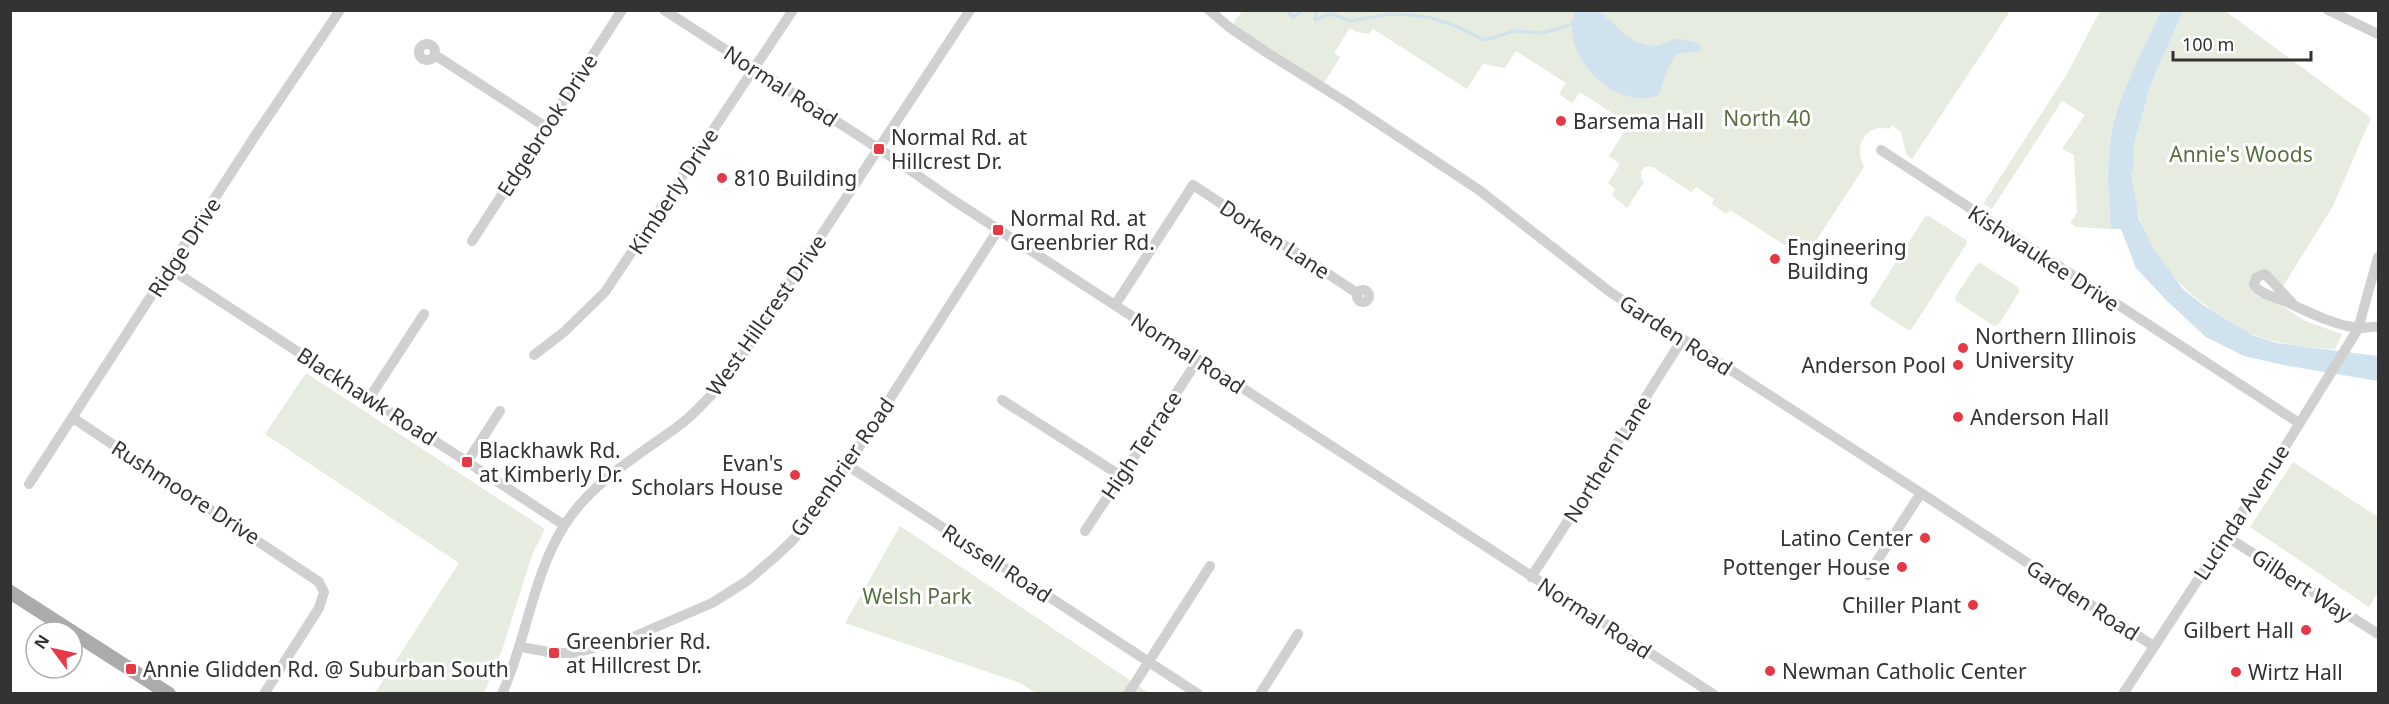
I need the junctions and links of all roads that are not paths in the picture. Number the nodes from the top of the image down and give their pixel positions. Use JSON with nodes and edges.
{"nodes":[{"id":1,"x":340,"y":10,"type":"edge"},
{"id":2,"x":622,"y":10,"type":"edge"},
{"id":3,"x":663,"y":10,"type":"edge"},
{"id":4,"x":793,"y":10,"type":"edge"},
{"id":5,"x":969,"y":10,"type":"edge"},
{"id":6,"x":1209,"y":10,"type":"edge"},
{"id":7,"x":2328,"y":10,"type":"edge"},
{"id":8,"x":2379,"y":34,"type":"edge"},
{"id":9,"x":435,"y":55,"type":"dead end"},
{"id":10,"x":753,"y":69,"type":"junction"},
{"id":11,"x":546,"y":127,"type":"junction"},
{"id":12,"x":879,"y":149,"type":"junction"},
{"id":13,"x":1881,"y":150,"type":"dead end"},
{"id":14,"x":998,"y":230,"type":"junction"},
{"id":15,"x":472,"y":240,"type":"dead end"},
{"id":16,"x":2379,"y":257,"type":"edge"},
{"id":17,"x":169,"y":268,"type":"junction"},
{"id":18,"x":1357,"y":293,"type":"dead end"},
{"id":19,"x":2292,"y":304,"type":"dead end"},
{"id":20,"x":1115,"y":305,"type":"junction"},
{"id":21,"x":424,"y":314,"type":"dead end"},
{"id":22,"x":2379,"y":327,"type":"edge"},
{"id":23,"x":2358,"y":329,"type":"junction"},
{"id":24,"x":1682,"y":340,"type":"junction"},
{"id":25,"x":534,"y":355,"type":"dead end"},
{"id":26,"x":1198,"y":360,"type":"junction"},
{"id":27,"x":370,"y":398,"type":"junction"},
{"id":28,"x":1002,"y":400,"type":"dead end"},
{"id":29,"x":500,"y":411,"type":"dead end"},
{"id":30,"x":73,"y":417,"type":"junction"},
{"id":31,"x":2299,"y":423,"type":"junction"},
{"id":32,"x":467,"y":462,"type":"junction"},
{"id":33,"x":847,"y":465,"type":"junction"},
{"id":34,"x":1120,"y":476,"type":"junction"},
{"id":35,"x":29,"y":484,"type":"dead end"},
{"id":36,"x":1921,"y":492,"type":"junction"},
{"id":37,"x":564,"y":525,"type":"junction"},
{"id":38,"x":1085,"y":531,"type":"dead end"},
{"id":39,"x":2226,"y":537,"type":"junction"},
{"id":40,"x":1210,"y":566,"type":"dead end"},
{"id":41,"x":1868,"y":575,"type":"dead end"},
{"id":42,"x":1531,"y":577,"type":"junction"},
{"id":43,"x":10,"y":592,"type":"edge"},
{"id":44,"x":1298,"y":634,"type":"dead end"},
{"id":45,"x":2379,"y":634,"type":"edge"},
{"id":46,"x":2152,"y":645,"type":"junction"},
{"id":47,"x":521,"y":647,"type":"junction"},
{"id":48,"x":1147,"y":662,"type":"junction"},
{"id":49,"x":169,"y":693,"type":"edge"},
{"id":50,"x":264,"y":693,"type":"edge"},
{"id":51,"x":502,"y":693,"type":"edge"},
{"id":52,"x":1128,"y":693,"type":"edge"},
{"id":53,"x":1198,"y":693,"type":"edge"},
{"id":54,"x":1260,"y":693,"type":"edge"},
{"id":55,"x":1713,"y":693,"type":"edge"},
{"id":56,"x":2123,"y":693,"type":"edge"}],
"edges":[{"from":1,"to":17,"type":"street","name":"Ridge Drive"},
{"from":2,"to":11,"type":"street","name":"Edgebrook Drive"},
{"from":3,"to":10,"type":"street","name":"Normal Road"},
{"from":4,"to":10,"type":"street","name":"Kimberly Drive"},
{"from":5,"to":12,"type":"street","name":"West Hillcrest Drive"},
{"from":6,"to":24,"type":"street","name":"Garden Road"},
{"from":7,"to":8,"type":"street"},
{"from":9,"to":11,"type":"street"},
{"from":10,"to":12,"type":"street","name":"Normal Road"},
{"from":10,"to":25,"type":"street","name":"Kimberly Drive"},
{"from":11,"to":15,"type":"street","name":"Edgebrook Drive"},
{"from":12,"to":14,"type":"street","name":"Normal Road"},
{"from":12,"to":37,"type":"street","name":"West Hillcrest Drive"},
{"from":13,"to":31,"type":"street","name":"Kishwaukee Drive"},
{"from":14,"to":20,"type":"street","name":"Normal Road"},
{"from":14,"to":33,"type":"street","name":"Greenbrier Road"},
{"from":16,"to":23,"type":"street","name":"Lucinda Avenue"},
{"from":17,"to":27,"type":"street","name":"Blackhawk Road"},
{"from":17,"to":30,"type":"street","name":"Ridge Drive"},
{"from":18,"to":20,"type":"street","name":"Dorken Lane"},
{"from":19,"to":23,"type":"street"},
{"from":20,"to":26,"type":"street","name":"Normal Road"},
{"from":21,"to":27,"type":"street"},
{"from":22,"to":23,"type":"street"},
{"from":23,"to":31,"type":"street","name":"Lucinda Avenue"},
{"from":24,"to":36,"type":"street","name":"Garden Road"},
{"from":24,"to":42,"type":"street","name":"Northern Lane"},
{"from":26,"to":34,"type":"street","name":"High Terrace"},
{"from":26,"to":42,"type":"street","name":"Normal Road"},
{"from":27,"to":32,"type":"street","name":"Blackhawk Road"},
{"from":28,"to":34,"type":"street"},
{"from":29,"to":32,"type":"street"},
{"from":30,"to":35,"type":"street","name":"Ridge Drive"},
{"from":30,"to":50,"type":"street","name":"Rushmoore Drive"},
{"from":31,"to":39,"type":"street","name":"Lucinda Avenue"},
{"from":32,"to":37,"type":"street","name":"Blackhawk Road"},
{"from":33,"to":47,"type":"street","name":"Greenbrier Road"},
{"from":33,"to":48,"type":"street","name":"Russell Road"},
{"from":34,"to":38,"type":"street","name":"High Terrace"},
{"from":36,"to":41,"type":"street"},
{"from":36,"to":46,"type":"street","name":"Garden Road"},
{"from":37,"to":47,"type":"street","name":"West Hillcrest Drive"},
{"from":39,"to":45,"type":"street","name":"Gilbert Way"},
{"from":39,"to":46,"type":"street","name":"Lucinda Avenue"},
{"from":40,"to":48,"type":"street"},
{"from":42,"to":55,"type":"street","name":"Normal Road"},
{"from":43,"to":49,"type":"main road"},
{"from":44,"to":54,"type":"street"},
{"from":46,"to":56,"type":"street","name":"Lucinda Avenue"},
{"from":47,"to":51,"type":"street","name":"West Hillcrest Drive"},
{"from":48,"to":52,"type":"street"},
{"from":48,"to":53,"type":"street","name":"Russell Road"}]}
